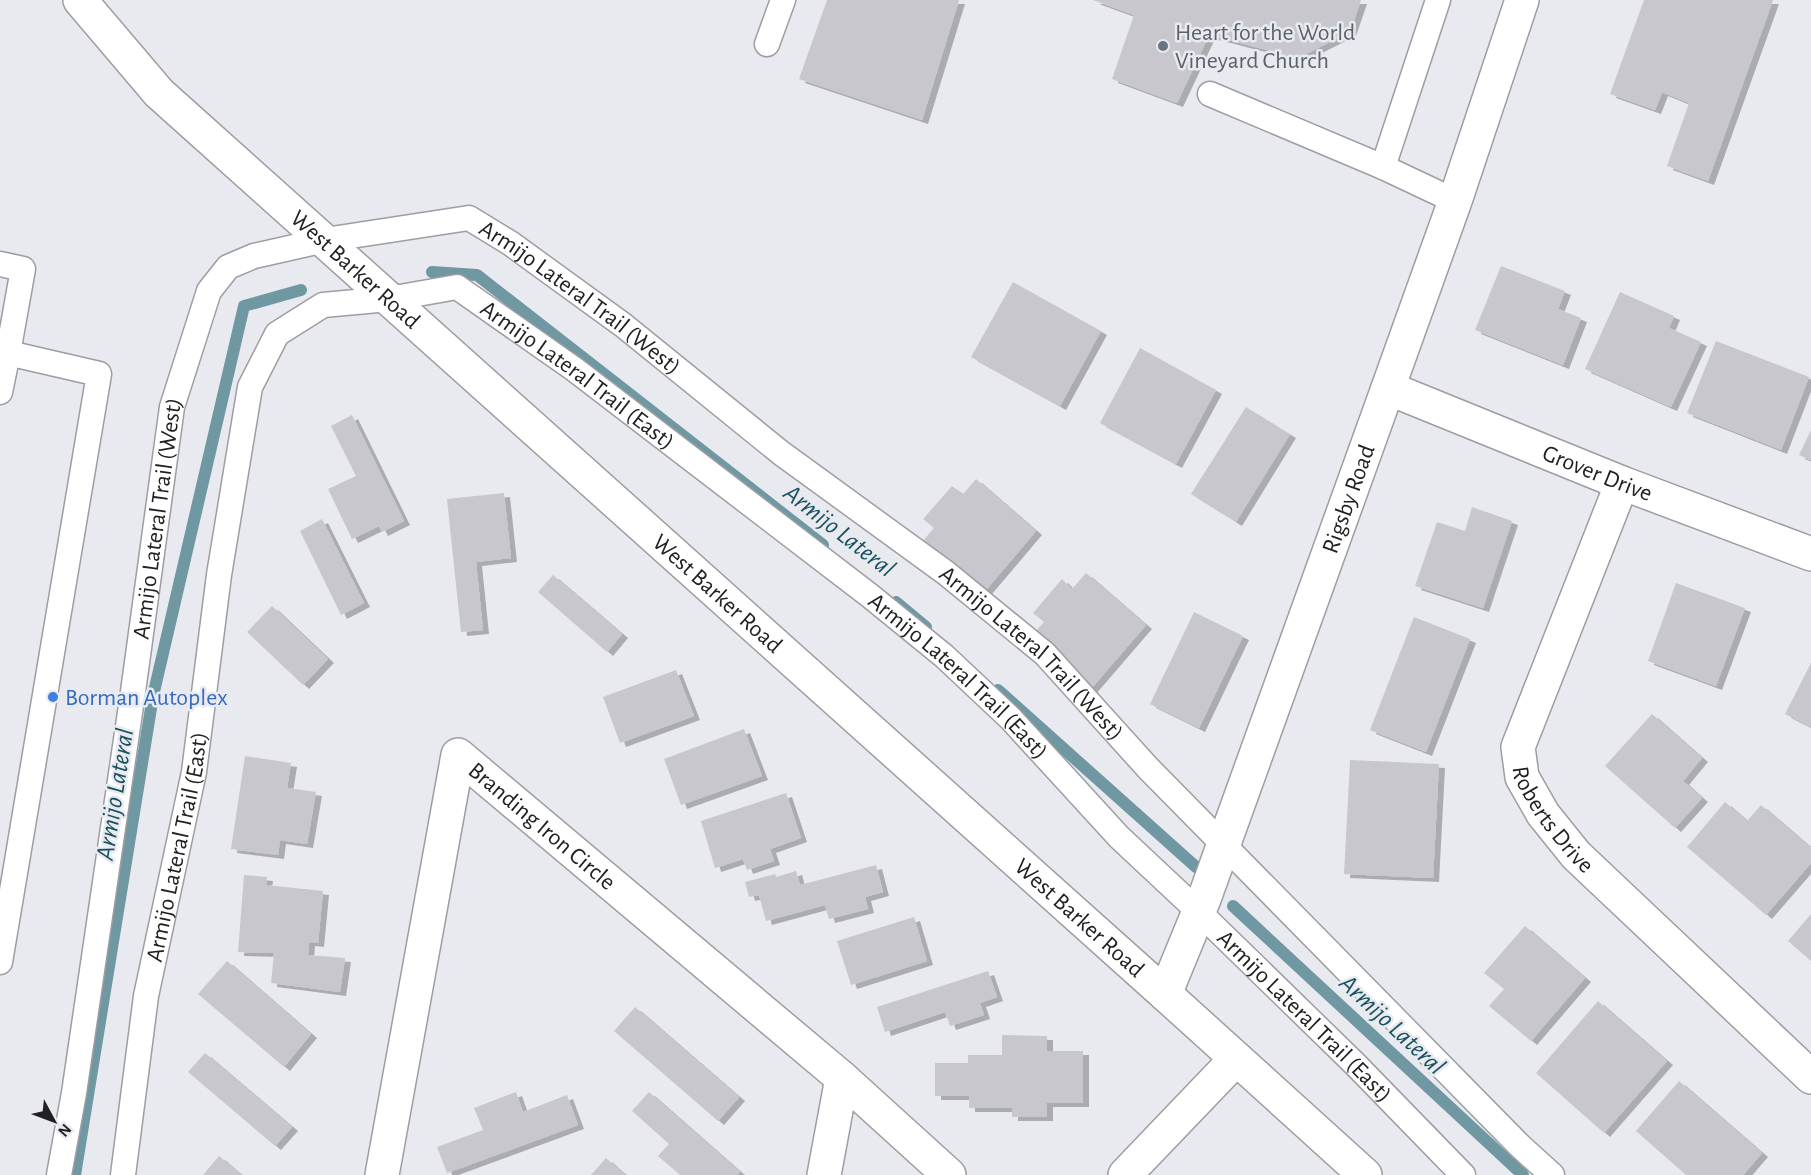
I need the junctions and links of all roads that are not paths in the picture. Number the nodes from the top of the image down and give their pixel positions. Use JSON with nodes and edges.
{"nodes":[{"id":1,"x":80,"y":0,"type":"edge"},
{"id":2,"x":783,"y":0,"type":"edge"},
{"id":3,"x":1438,"y":0,"type":"edge"},
{"id":4,"x":1522,"y":0,"type":"edge"},
{"id":5,"x":767,"y":44,"type":"dead end"},
{"id":6,"x":1210,"y":94,"type":"dead end"},
{"id":7,"x":1383,"y":167,"type":"junction"},
{"id":8,"x":1455,"y":201,"type":"junction"},
{"id":9,"x":325,"y":240,"type":"junction"},
{"id":10,"x":0,"y":264,"type":"edge"},
{"id":11,"x":389,"y":299,"type":"junction"},
{"id":12,"x":8,"y":353,"type":"junction"},
{"id":13,"x":1388,"y":388,"type":"junction"},
{"id":14,"x":0,"y":392,"type":"edge"},
{"id":15,"x":1623,"y":483,"type":"junction"},
{"id":16,"x":1811,"y":554,"type":"edge"},
{"id":17,"x":1223,"y":845,"type":"junction"},
{"id":18,"x":1198,"y":910,"type":"junction"},
{"id":19,"x":0,"y":962,"type":"edge"},
{"id":20,"x":1165,"y":993,"type":"junction"},
{"id":21,"x":1236,"y":1059,"type":"junction"},
{"id":22,"x":1811,"y":1077,"type":"edge"},
{"id":23,"x":842,"y":1078,"type":"junction"},
{"id":24,"x":59,"y":1175,"type":"edge"},
{"id":25,"x":123,"y":1175,"type":"edge"},
{"id":26,"x":382,"y":1175,"type":"edge"},
{"id":27,"x":824,"y":1175,"type":"edge"},
{"id":28,"x":949,"y":1175,"type":"edge"},
{"id":29,"x":1125,"y":1175,"type":"edge"},
{"id":30,"x":1365,"y":1175,"type":"edge"},
{"id":31,"x":1463,"y":1175,"type":"edge"},
{"id":32,"x":1552,"y":1175,"type":"edge"}],
"edges":[{"from":1,"to":9,"type":"street","name":"West Barker Road"},
{"from":2,"to":5,"type":"lane"},
{"from":3,"to":7,"type":"lane"},
{"from":4,"to":8,"type":"street","name":"Rigsby Road"},
{"from":6,"to":7,"type":"lane"},
{"from":7,"to":8,"type":"lane"},
{"from":8,"to":13,"type":"street","name":"Rigsby Road"},
{"from":9,"to":11,"type":"street","name":"West Barker Road"},
{"from":9,"to":17,"type":"lane","name":"Armijo Lateral Trail (West)"},
{"from":9,"to":24,"type":"lane","name":"Armijo Lateral Trail (West)"},
{"from":10,"to":12,"type":"lane"},
{"from":11,"to":18,"type":"lane","name":"Armijo Lateral Trail (East)"},
{"from":11,"to":20,"type":"street","name":"West Barker Road"},
{"from":11,"to":25,"type":"lane","name":"Armijo Lateral Trail (East)"},
{"from":12,"to":14,"type":"lane"},
{"from":12,"to":19,"type":"lane"},
{"from":13,"to":15,"type":"street","name":"Grover Drive"},
{"from":13,"to":17,"type":"street","name":"Rigsby Road"},
{"from":15,"to":16,"type":"street","name":"Grover Drive"},
{"from":15,"to":22,"type":"street","name":"Roberts Drive"},
{"from":17,"to":18,"type":"street","name":"Rigsby Road"},
{"from":17,"to":32,"type":"lane","name":"Armijo Lateral Trail (West)"},
{"from":18,"to":20,"type":"street","name":"Rigsby Road"},
{"from":18,"to":31,"type":"lane","name":"Armijo Lateral Trail (East)"},
{"from":20,"to":21,"type":"street","name":"West Barker Road"},
{"from":21,"to":29,"type":"street"},
{"from":21,"to":30,"type":"street","name":"West Barker Road"},
{"from":23,"to":26,"type":"street","name":"Branding Iron Circle"},
{"from":23,"to":27,"type":"street"},
{"from":23,"to":28,"type":"street","name":"Branding Iron Circle"}]}
